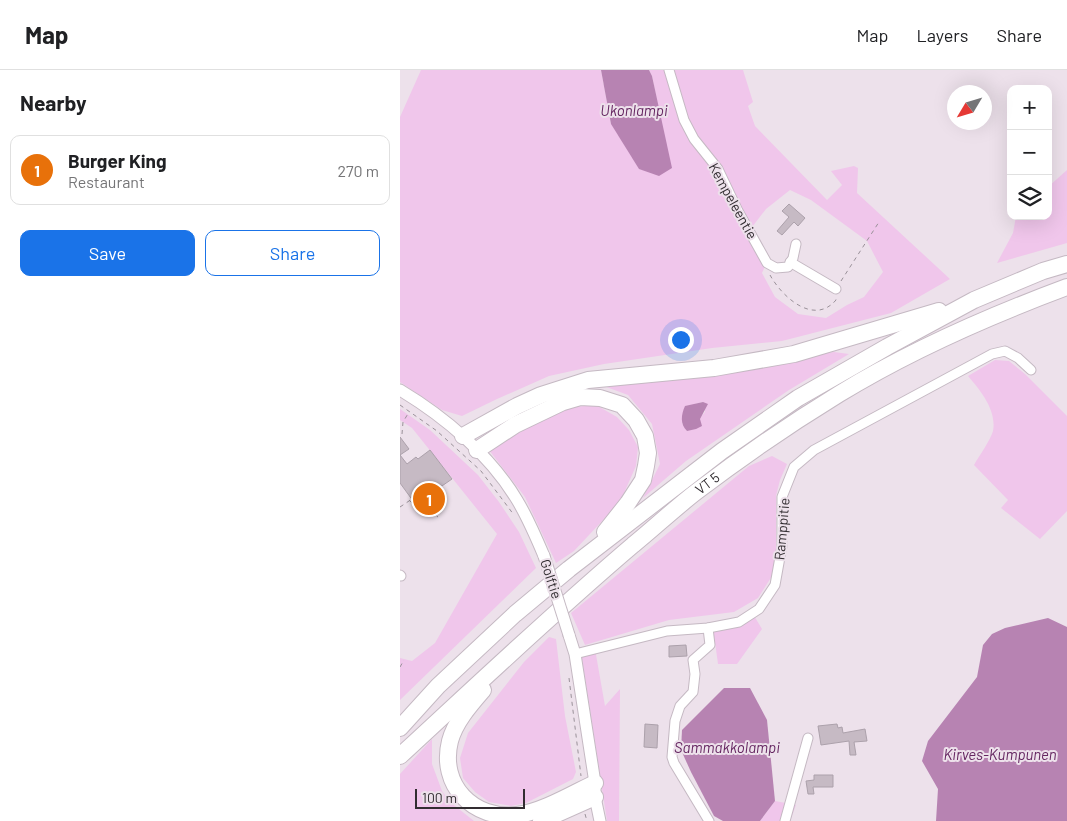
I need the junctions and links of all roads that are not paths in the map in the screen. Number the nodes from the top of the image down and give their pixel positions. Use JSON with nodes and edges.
{"nodes":[{"id":1,"x":669,"y":70,"type":"edge"},
{"id":2,"x":796,"y":244,"type":"dead end"},
{"id":3,"x":790,"y":262,"type":"junction"},
{"id":4,"x":1067,"y":264,"type":"edge"},
{"id":5,"x":1067,"y":287,"type":"edge"},
{"id":6,"x":836,"y":289,"type":"dead end"},
{"id":7,"x":974,"y":300,"type":"junction"},
{"id":8,"x":1031,"y":370,"type":"dead end"},
{"id":9,"x":400,"y":390,"type":"edge"},
{"id":10,"x":463,"y":436,"type":"junction"},
{"id":11,"x":477,"y":450,"type":"junction"},
{"id":12,"x":568,"y":569,"type":"junction"},
{"id":13,"x":708,"y":628,"type":"junction"},
{"id":14,"x":528,"y":637,"type":"junction"},
{"id":15,"x":574,"y":654,"type":"junction"},
{"id":16,"x":400,"y":728,"type":"edge"},
{"id":17,"x":808,"y":738,"type":"dead end"},
{"id":18,"x":400,"y":756,"type":"edge"},
{"id":19,"x":589,"y":793,"type":"junction"},
{"id":20,"x":541,"y":821,"type":"edge"},
{"id":21,"x":600,"y":821,"type":"edge"},
{"id":22,"x":709,"y":821,"type":"edge"},
{"id":23,"x":785,"y":821,"type":"edge"}],
"edges":[{"from":1,"to":3,"type":"street","name":"Kempeleentie"},
{"from":2,"to":3,"type":"street"},
{"from":3,"to":6,"type":"street"},
{"from":4,"to":7,"type":"highway","name":"VT 5"},
{"from":5,"to":14,"type":"highway","name":"VT 5"},
{"from":7,"to":10,"type":"highway"},
{"from":7,"to":12,"type":"highway","name":"VT 5"},
{"from":8,"to":13,"type":"street","name":"Ramppitie"},
{"from":9,"to":10,"type":"street","name":"Golftie"},
{"from":10,"to":11,"type":"street","name":"Golftie"},
{"from":11,"to":12,"type":"highway"},
{"from":11,"to":15,"type":"street","name":"Golftie","bridge":true},
{"from":12,"to":16,"type":"highway","name":"VT 5"},
{"from":13,"to":15,"type":"street","name":"Ramppitie"},
{"from":13,"to":22,"type":"street"},
{"from":14,"to":18,"type":"highway","name":"VT 5"},
{"from":14,"to":19,"type":"highway"},
{"from":15,"to":19,"type":"street","name":"Golftie"},
{"from":17,"to":23,"type":"street"},
{"from":19,"to":20,"type":"highway"},
{"from":19,"to":21,"type":"street","name":"Golftie"}]}
